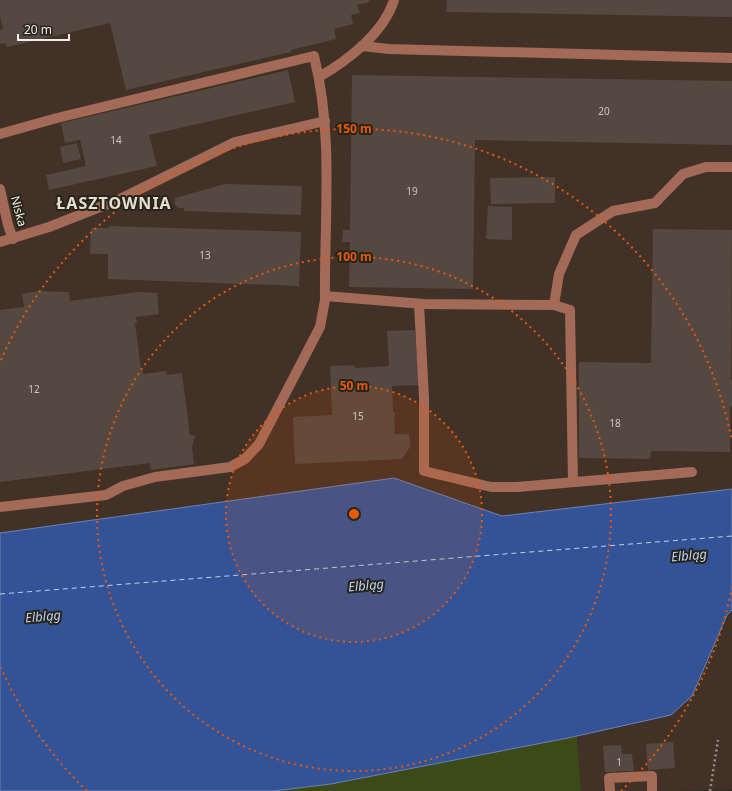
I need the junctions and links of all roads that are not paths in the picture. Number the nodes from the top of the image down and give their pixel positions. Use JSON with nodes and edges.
{"nodes":[{"id":1,"x":394,"y":0,"type":"edge"},
{"id":2,"x":362,"y":46,"type":"junction"},
{"id":3,"x":732,"y":58,"type":"edge"},
{"id":4,"x":319,"y":77,"type":"junction"},
{"id":5,"x":325,"y":121,"type":"junction"},
{"id":6,"x":0,"y":134,"type":"edge"},
{"id":7,"x":732,"y":167,"type":"edge"},
{"id":8,"x":0,"y":189,"type":"edge"},
{"id":9,"x":13,"y":238,"type":"junction"},
{"id":10,"x":0,"y":242,"type":"edge"},
{"id":11,"x":325,"y":296,"type":"junction"},
{"id":12,"x":419,"y":304,"type":"junction"},
{"id":13,"x":554,"y":304,"type":"junction"},
{"id":14,"x":692,"y":472,"type":"dead end"},
{"id":15,"x":573,"y":482,"type":"junction"},
{"id":16,"x":0,"y":507,"type":"edge"},
{"id":17,"x":610,"y":791,"type":"edge"},
{"id":18,"x":652,"y":791,"type":"edge"}],
"edges":[{"from":1,"to":2,"type":"street"},
{"from":2,"to":3,"type":"street"},
{"from":2,"to":4,"type":"street"},
{"from":4,"to":5,"type":"street"},
{"from":4,"to":6,"type":"street"},
{"from":5,"to":9,"type":"street"},
{"from":5,"to":11,"type":"street"},
{"from":7,"to":13,"type":"street"},
{"from":8,"to":9,"type":"street","name":"Niska"},
{"from":9,"to":10,"type":"street"},
{"from":11,"to":12,"type":"street"},
{"from":11,"to":16,"type":"street"},
{"from":12,"to":13,"type":"street"},
{"from":12,"to":15,"type":"street"},
{"from":13,"to":15,"type":"street"},
{"from":14,"to":15,"type":"street"},
{"from":17,"to":18,"type":"street"}]}
